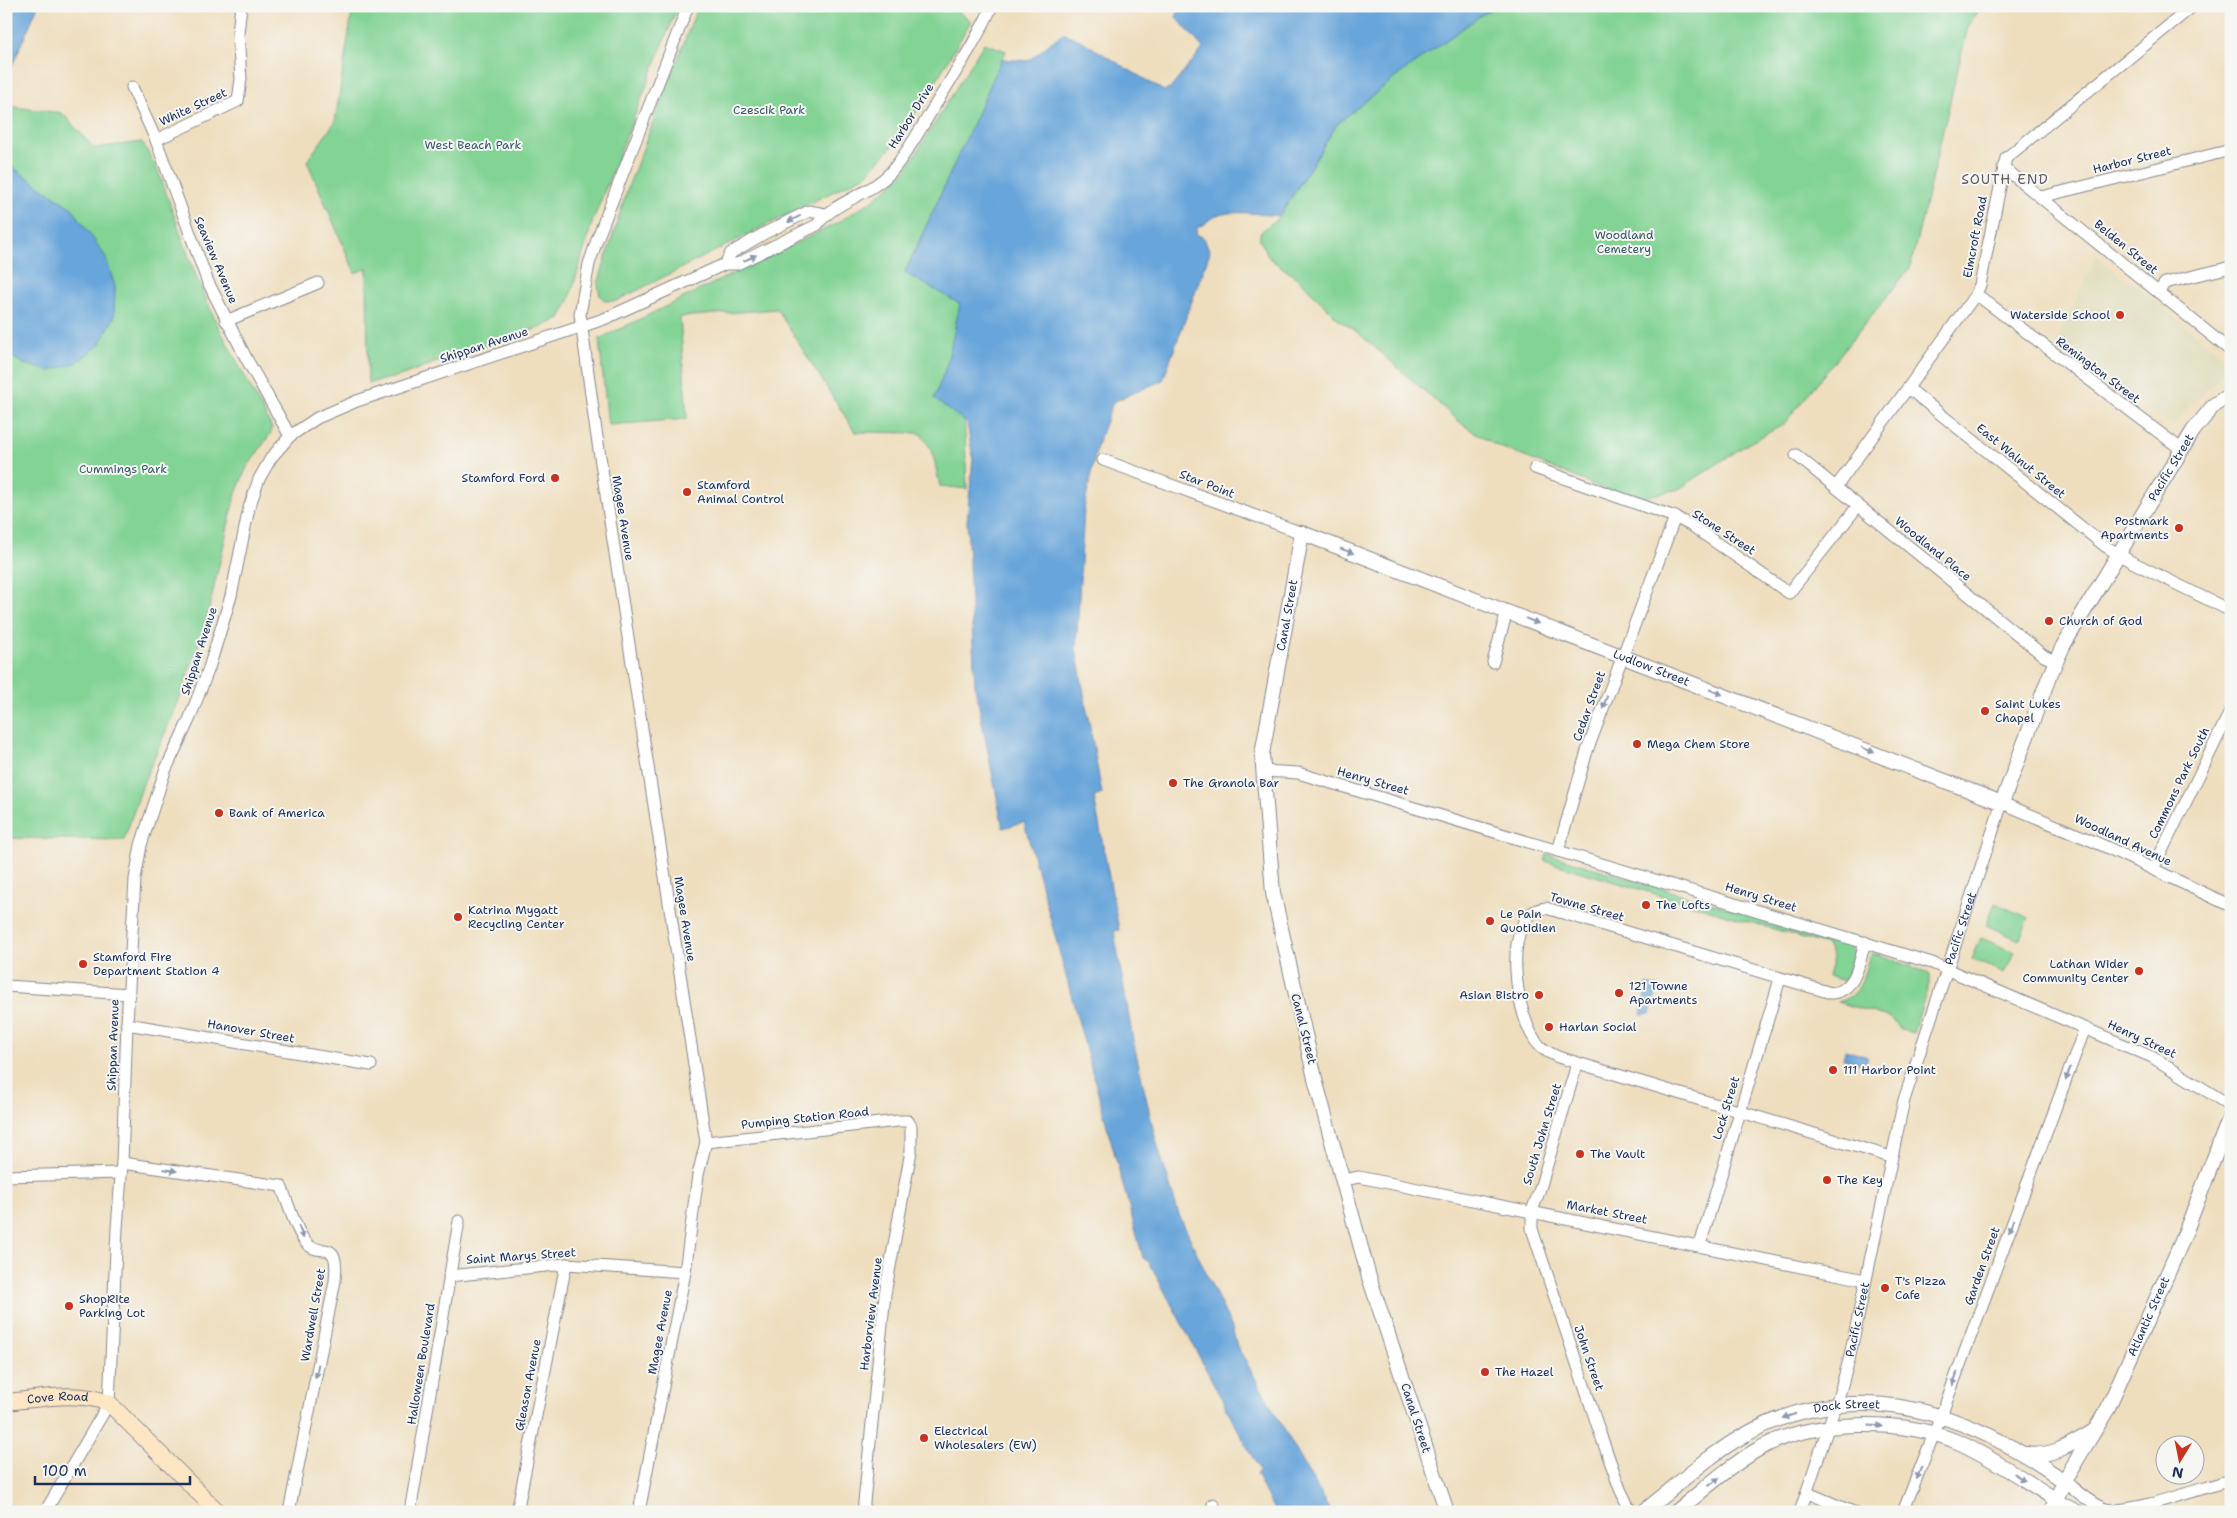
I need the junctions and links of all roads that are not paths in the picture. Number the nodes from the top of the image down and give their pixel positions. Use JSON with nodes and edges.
{"nodes":[{"id":1,"x":241,"y":6,"type":"edge"},
{"id":2,"x":688,"y":6,"type":"edge"},
{"id":3,"x":992,"y":6,"type":"edge"},
{"id":4,"x":2193,"y":6,"type":"edge"},
{"id":5,"x":132,"y":87,"type":"dead end"},
{"id":6,"x":156,"y":140,"type":"junction"},
{"id":7,"x":2231,"y":150,"type":"edge"},
{"id":8,"x":2003,"y":167,"type":"junction"},
{"id":9,"x":2041,"y":197,"type":"junction"},
{"id":10,"x":2231,"y":267,"type":"edge"},
{"id":11,"x":318,"y":283,"type":"dead end"},
{"id":12,"x":2158,"y":291,"type":"junction"},
{"id":13,"x":1976,"y":294,"type":"junction"},
{"id":14,"x":226,"y":321,"type":"junction"},
{"id":15,"x":581,"y":328,"type":"junction"},
{"id":16,"x":2231,"y":350,"type":"edge"},
{"id":17,"x":1908,"y":388,"type":"junction"},
{"id":18,"x":2231,"y":394,"type":"edge"},
{"id":19,"x":290,"y":436,"type":"junction"},
{"id":20,"x":2181,"y":449,"type":"junction"},
{"id":21,"x":1796,"y":456,"type":"dead end"},
{"id":22,"x":1103,"y":460,"type":"dead end"},
{"id":23,"x":1535,"y":468,"type":"dead end"},
{"id":24,"x":1836,"y":487,"type":"junction"},
{"id":25,"x":1858,"y":506,"type":"junction"},
{"id":26,"x":1675,"y":517,"type":"junction"},
{"id":27,"x":1302,"y":534,"type":"junction"},
{"id":28,"x":2118,"y":554,"type":"junction"},
{"id":29,"x":1507,"y":611,"type":"junction"},
{"id":30,"x":2231,"y":611,"type":"edge"},
{"id":31,"x":1622,"y":656,"type":"junction"},
{"id":32,"x":2055,"y":661,"type":"junction"},
{"id":33,"x":1492,"y":662,"type":"dead end"},
{"id":34,"x":2231,"y":710,"type":"edge"},
{"id":35,"x":1263,"y":771,"type":"junction"},
{"id":36,"x":2002,"y":803,"type":"junction"},
{"id":37,"x":1558,"y":851,"type":"junction"},
{"id":38,"x":2153,"y":869,"type":"junction"},
{"id":39,"x":2231,"y":906,"type":"edge"},
{"id":40,"x":1865,"y":942,"type":"junction"},
{"id":41,"x":1946,"y":968,"type":"junction"},
{"id":42,"x":1780,"y":979,"type":"junction"},
{"id":43,"x":6,"y":986,"type":"edge"},
{"id":44,"x":129,"y":994,"type":"junction"},
{"id":45,"x":127,"y":1024,"type":"junction"},
{"id":46,"x":2085,"y":1028,"type":"junction"},
{"id":47,"x":1578,"y":1064,"type":"junction"},
{"id":48,"x":371,"y":1065,"type":"dead end"},
{"id":49,"x":2231,"y":1106,"type":"edge"},
{"id":50,"x":1740,"y":1113,"type":"junction"},
{"id":51,"x":2231,"y":1114,"type":"edge"},
{"id":52,"x":908,"y":1121,"type":"joint"},
{"id":53,"x":706,"y":1142,"type":"junction"},
{"id":54,"x":1891,"y":1157,"type":"junction"},
{"id":55,"x":121,"y":1168,"type":"junction"},
{"id":56,"x":6,"y":1176,"type":"edge"},
{"id":57,"x":1343,"y":1180,"type":"junction"},
{"id":58,"x":1532,"y":1211,"type":"junction"},
{"id":59,"x":459,"y":1221,"type":"dead end"},
{"id":60,"x":1700,"y":1245,"type":"junction"},
{"id":61,"x":566,"y":1264,"type":"junction"},
{"id":62,"x":685,"y":1272,"type":"junction"},
{"id":63,"x":449,"y":1276,"type":"junction"},
{"id":64,"x":1865,"y":1280,"type":"junction"},
{"id":65,"x":6,"y":1402,"type":"edge"},
{"id":66,"x":108,"y":1403,"type":"junction"},
{"id":67,"x":1836,"y":1404,"type":"junction"},
{"id":68,"x":1941,"y":1416,"type":"junction"},
{"id":69,"x":1828,"y":1429,"type":"junction"},
{"id":70,"x":2096,"y":1430,"type":"junction"},
{"id":71,"x":1934,"y":1434,"type":"junction"},
{"id":72,"x":2021,"y":1452,"type":"junction"},
{"id":73,"x":2231,"y":1480,"type":"edge"},
{"id":74,"x":2064,"y":1481,"type":"junction"},
{"id":75,"x":1808,"y":1493,"type":"junction"},
{"id":76,"x":2053,"y":1505,"type":"edge"},
{"id":77,"x":2130,"y":1510,"type":"edge"},
{"id":78,"x":45,"y":1512,"type":"edge"},
{"id":79,"x":218,"y":1512,"type":"edge"},
{"id":80,"x":289,"y":1512,"type":"edge"},
{"id":81,"x":410,"y":1512,"type":"edge"},
{"id":82,"x":517,"y":1512,"type":"edge"},
{"id":83,"x":639,"y":1512,"type":"edge"},
{"id":84,"x":863,"y":1512,"type":"edge"},
{"id":85,"x":1447,"y":1512,"type":"edge"},
{"id":86,"x":1631,"y":1512,"type":"edge"},
{"id":87,"x":1643,"y":1512,"type":"edge"},
{"id":88,"x":1676,"y":1512,"type":"edge"},
{"id":89,"x":1800,"y":1512,"type":"edge"},
{"id":90,"x":1853,"y":1512,"type":"edge"},
{"id":91,"x":1904,"y":1512,"type":"edge"},
{"id":92,"x":2080,"y":1512,"type":"edge"}],
"edges":[{"from":1,"to":6,"type":"street","name":"White Street"},
{"from":2,"to":15,"type":"street"},
{"from":3,"to":15,"type":"street","name":"Harbor Drive"},
{"from":4,"to":8,"type":"street","name":"Elmcroft Road"},
{"from":5,"to":6,"type":"street","name":"Seaview Avenue"},
{"from":6,"to":14,"type":"street","name":"Seaview Avenue"},
{"from":7,"to":9,"type":"street","name":"Harbor Street"},
{"from":8,"to":9,"type":"street","name":"Belden Street"},
{"from":8,"to":13,"type":"street","name":"Elmcroft Road"},
{"from":9,"to":12,"type":"street","name":"Belden Street"},
{"from":10,"to":12,"type":"street"},
{"from":11,"to":14,"type":"street"},
{"from":12,"to":16,"type":"street","name":"Belden Street"},
{"from":13,"to":17,"type":"street","name":"Elmcroft Road"},
{"from":13,"to":20,"type":"street","name":"Remington Street"},
{"from":14,"to":19,"type":"street","name":"Seaview Avenue"},
{"from":15,"to":19,"type":"street","name":"Shippan Avenue"},
{"from":15,"to":53,"type":"street","name":"Magee Avenue"},
{"from":17,"to":24,"type":"street","name":"Elmcroft Road"},
{"from":17,"to":28,"type":"street","name":"East Walnut Street"},
{"from":18,"to":20,"type":"street","name":"Pacific Street"},
{"from":19,"to":44,"type":"street","name":"Shippan Avenue"},
{"from":20,"to":28,"type":"street","name":"Pacific Street"},
{"from":21,"to":24,"type":"street","name":"Woodland Place"},
{"from":22,"to":27,"type":"street","name":"Star Point"},
{"from":23,"to":26,"type":"street","name":"Stone Street"},
{"from":24,"to":25,"type":"street","name":"Woodland Place"},
{"from":25,"to":26,"type":"street","name":"Stone Street"},
{"from":25,"to":32,"type":"street","name":"Woodland Place"},
{"from":26,"to":31,"type":"street","name":"Cedar Street"},
{"from":27,"to":29,"type":"street","name":"Ludlow Street","one_way":true},
{"from":27,"to":35,"type":"street","name":"Canal Street"},
{"from":28,"to":30,"type":"street","name":"East Walnut Street"},
{"from":28,"to":32,"type":"street","name":"Pacific Street"},
{"from":29,"to":31,"type":"street","name":"Ludlow Street","one_way":true},
{"from":29,"to":33,"type":"street"},
{"from":31,"to":36,"type":"street","name":"Ludlow Street","one_way":true},
{"from":31,"to":37,"type":"street","name":"Cedar Street","one_way":true},
{"from":32,"to":36,"type":"street","name":"Pacific Street"},
{"from":34,"to":38,"type":"street","name":"Commons Park South"},
{"from":35,"to":37,"type":"street","name":"Henry Street"},
{"from":35,"to":57,"type":"street","name":"Canal Street"},
{"from":36,"to":38,"type":"street","name":"Woodland Avenue"},
{"from":36,"to":41,"type":"street","name":"Pacific Street"},
{"from":37,"to":40,"type":"street","name":"Henry Street"},
{"from":38,"to":39,"type":"street","name":"Woodland Avenue"},
{"from":40,"to":41,"type":"street","name":"Henry Street"},
{"from":40,"to":42,"type":"street","name":"Towne Street"},
{"from":41,"to":46,"type":"street","name":"Henry Street"},
{"from":41,"to":54,"type":"street","name":"Pacific Street"},
{"from":42,"to":47,"type":"street","name":"Towne Street"},
{"from":42,"to":50,"type":"street","name":"Lock Street"},
{"from":43,"to":44,"type":"street"},
{"from":44,"to":45,"type":"street","name":"Shippan Avenue"},
{"from":45,"to":48,"type":"street","name":"Hanover Street"},
{"from":45,"to":55,"type":"street","name":"Shippan Avenue"},
{"from":46,"to":49,"type":"street","name":"Henry Street"},
{"from":46,"to":68,"type":"street","name":"Garden Street","one_way":true},
{"from":47,"to":50,"type":"street","name":"Towne Street"},
{"from":47,"to":58,"type":"street","name":"South John Street"},
{"from":50,"to":54,"type":"street","name":"Towne Street"},
{"from":50,"to":60,"type":"street","name":"Lock Street"},
{"from":51,"to":70,"type":"street","name":"Atlantic Street"},
{"from":52,"to":53,"type":"street","name":"Pumping Station Road"},
{"from":52,"to":84,"type":"street","name":"Harborview Avenue"},
{"from":53,"to":62,"type":"street","name":"Magee Avenue"},
{"from":54,"to":64,"type":"street","name":"Pacific Street"},
{"from":55,"to":56,"type":"street","name":"Wardwell Street"},
{"from":55,"to":66,"type":"street","name":"Shippan Avenue"},
{"from":55,"to":80,"type":"street","name":"Wardwell Street","one_way":true},
{"from":57,"to":58,"type":"street","name":"Market Street"},
{"from":57,"to":85,"type":"street","name":"Canal Street"},
{"from":58,"to":60,"type":"street","name":"Market Street"},
{"from":58,"to":86,"type":"street","name":"John Street"},
{"from":59,"to":63,"type":"street","name":"Halloween Boulevard"},
{"from":60,"to":64,"type":"street","name":"Market Street"},
{"from":61,"to":62,"type":"street","name":"Saint Marys Street"},
{"from":61,"to":63,"type":"street","name":"Saint Marys Street"},
{"from":61,"to":82,"type":"street","name":"Gleason Avenue"},
{"from":62,"to":83,"type":"street","name":"Magee Avenue"},
{"from":63,"to":81,"type":"street","name":"Halloween Boulevard"},
{"from":64,"to":67,"type":"street","name":"Pacific Street"},
{"from":65,"to":66,"type":"main road","name":"Cove Road"},
{"from":66,"to":78,"type":"street","name":"Shippan Avenue"},
{"from":66,"to":79,"type":"main road"},
{"from":67,"to":68,"type":"street","name":"Dock Street"},
{"from":67,"to":69,"type":"street","name":"Pacific Street"},
{"from":67,"to":87,"type":"street","name":"Dock Street","one_way":true},
{"from":68,"to":71,"type":"street","name":"Garden Street"},
{"from":68,"to":72,"type":"street","name":"Dock Street"},
{"from":69,"to":71,"type":"street","name":"Dock Street","one_way":true},
{"from":69,"to":75,"type":"street","name":"Pacific Street"},
{"from":88,"to":69,"type":"street","name":"Dock Street","one_way":true},
{"from":70,"to":72,"type":"street"},
{"from":70,"to":74,"type":"street","name":"Atlantic Street"},
{"from":71,"to":76,"type":"street","name":"Dock Street","one_way":true},
{"from":71,"to":91,"type":"street","name":"Garden Street","one_way":true},
{"from":72,"to":74,"type":"street","name":"Dock Street"},
{"from":73,"to":77,"type":"street"},
{"from":74,"to":76,"type":"street","name":"Atlantic Street"},
{"from":74,"to":77,"type":"street"},
{"from":75,"to":89,"type":"street","name":"Pacific Street"},
{"from":75,"to":90,"type":"street"},
{"from":76,"to":92,"type":"street"}]}
